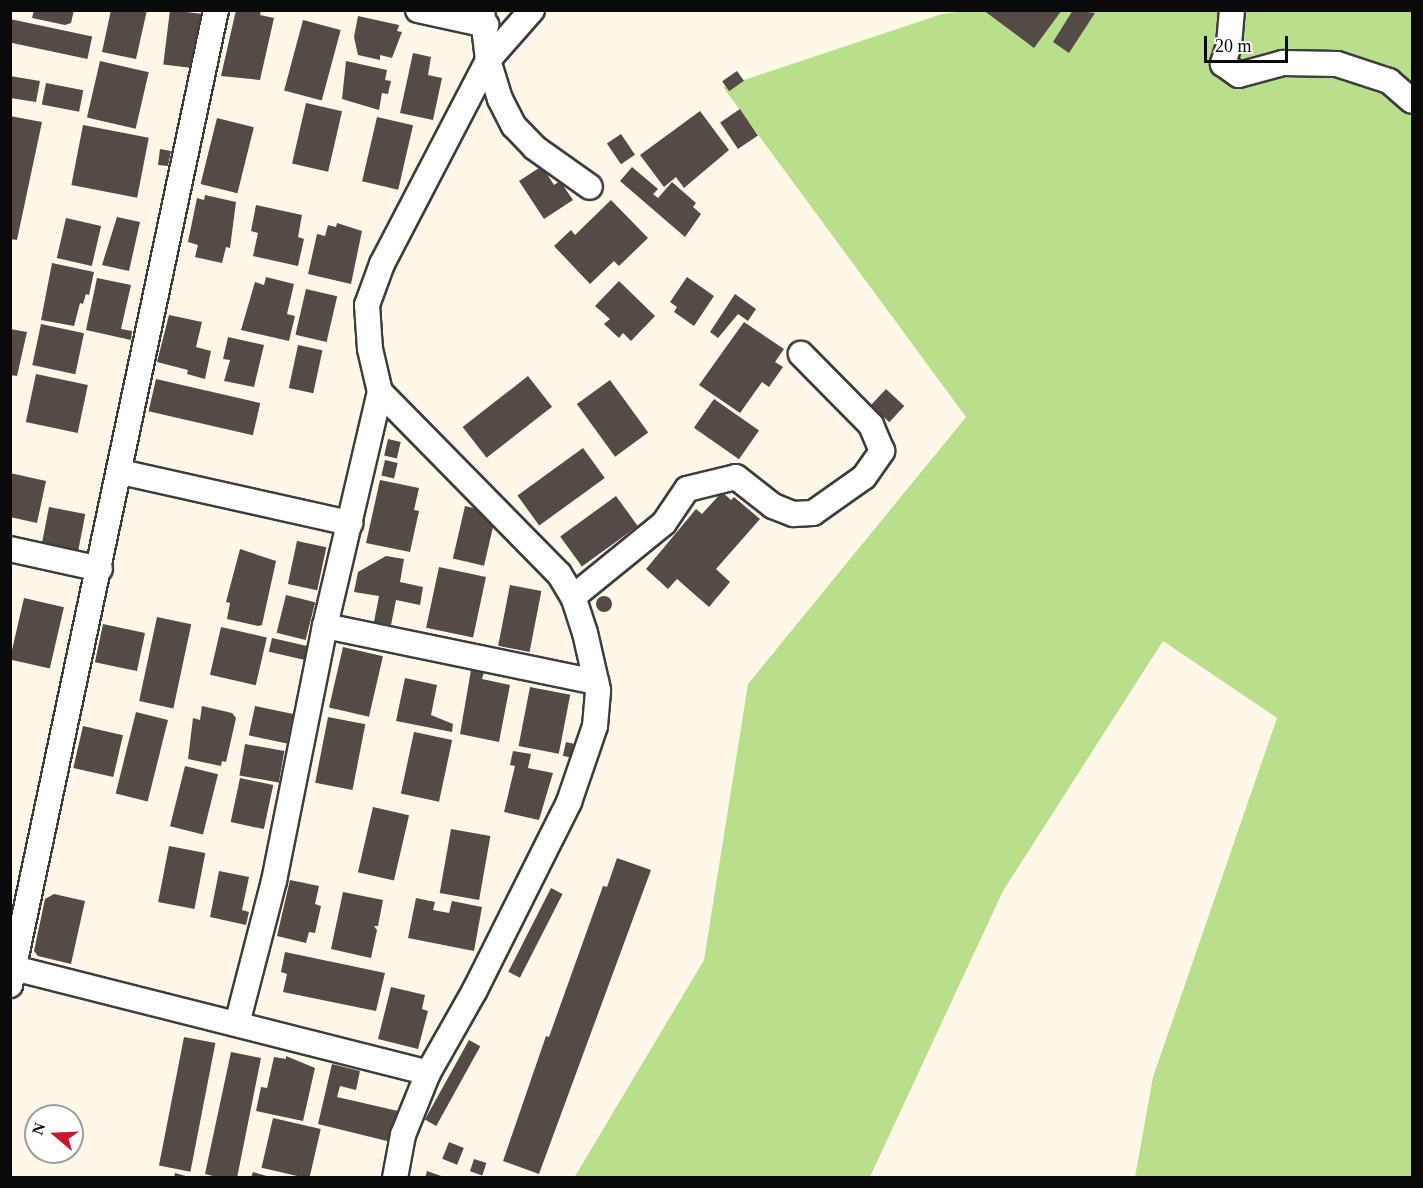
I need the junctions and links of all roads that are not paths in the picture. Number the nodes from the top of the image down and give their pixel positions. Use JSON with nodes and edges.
{"nodes":[{"id":1,"x":216,"y":10,"type":"edge"},
{"id":2,"x":418,"y":10,"type":"edge"},
{"id":3,"x":532,"y":10,"type":"edge"},
{"id":4,"x":1232,"y":10,"type":"edge"},
{"id":5,"x":484,"y":18,"type":"edge"},
{"id":6,"x":488,"y":60,"type":"junction"},
{"id":7,"x":1413,"y":100,"type":"edge"},
{"id":8,"x":590,"y":187,"type":"dead end"},
{"id":9,"x":801,"y":354,"type":"dead end"},
{"id":10,"x":380,"y":392,"type":"junction"},
{"id":11,"x":121,"y":472,"type":"junction"},
{"id":12,"x":350,"y":523,"type":"junction"},
{"id":13,"x":10,"y":549,"type":"edge"},
{"id":14,"x":100,"y":569,"type":"junction"},
{"id":15,"x":573,"y":597,"type":"junction"},
{"id":16,"x":325,"y":626,"type":"junction"},
{"id":17,"x":596,"y":682,"type":"junction"},
{"id":18,"x":12,"y":976,"type":"edge"},
{"id":19,"x":237,"y":1024,"type":"junction"},
{"id":20,"x":428,"y":1073,"type":"junction"},
{"id":21,"x":395,"y":1178,"type":"edge"}],
"edges":[{"from":1,"to":11,"type":"street"},
{"from":2,"to":5,"type":"street"},
{"from":3,"to":6,"type":"street"},
{"from":4,"to":7,"type":"street"},
{"from":5,"to":6,"type":"street"},
{"from":6,"to":8,"type":"street"},
{"from":6,"to":10,"type":"street"},
{"from":9,"to":15,"type":"street"},
{"from":10,"to":12,"type":"street"},
{"from":10,"to":15,"type":"street"},
{"from":11,"to":12,"type":"street"},
{"from":11,"to":14,"type":"street"},
{"from":12,"to":16,"type":"street"},
{"from":13,"to":14,"type":"street"},
{"from":14,"to":18,"type":"street"},
{"from":15,"to":17,"type":"street"},
{"from":16,"to":17,"type":"street"},
{"from":16,"to":19,"type":"street"},
{"from":17,"to":20,"type":"street"},
{"from":18,"to":19,"type":"street"},
{"from":19,"to":20,"type":"street"},
{"from":20,"to":21,"type":"street"}]}
